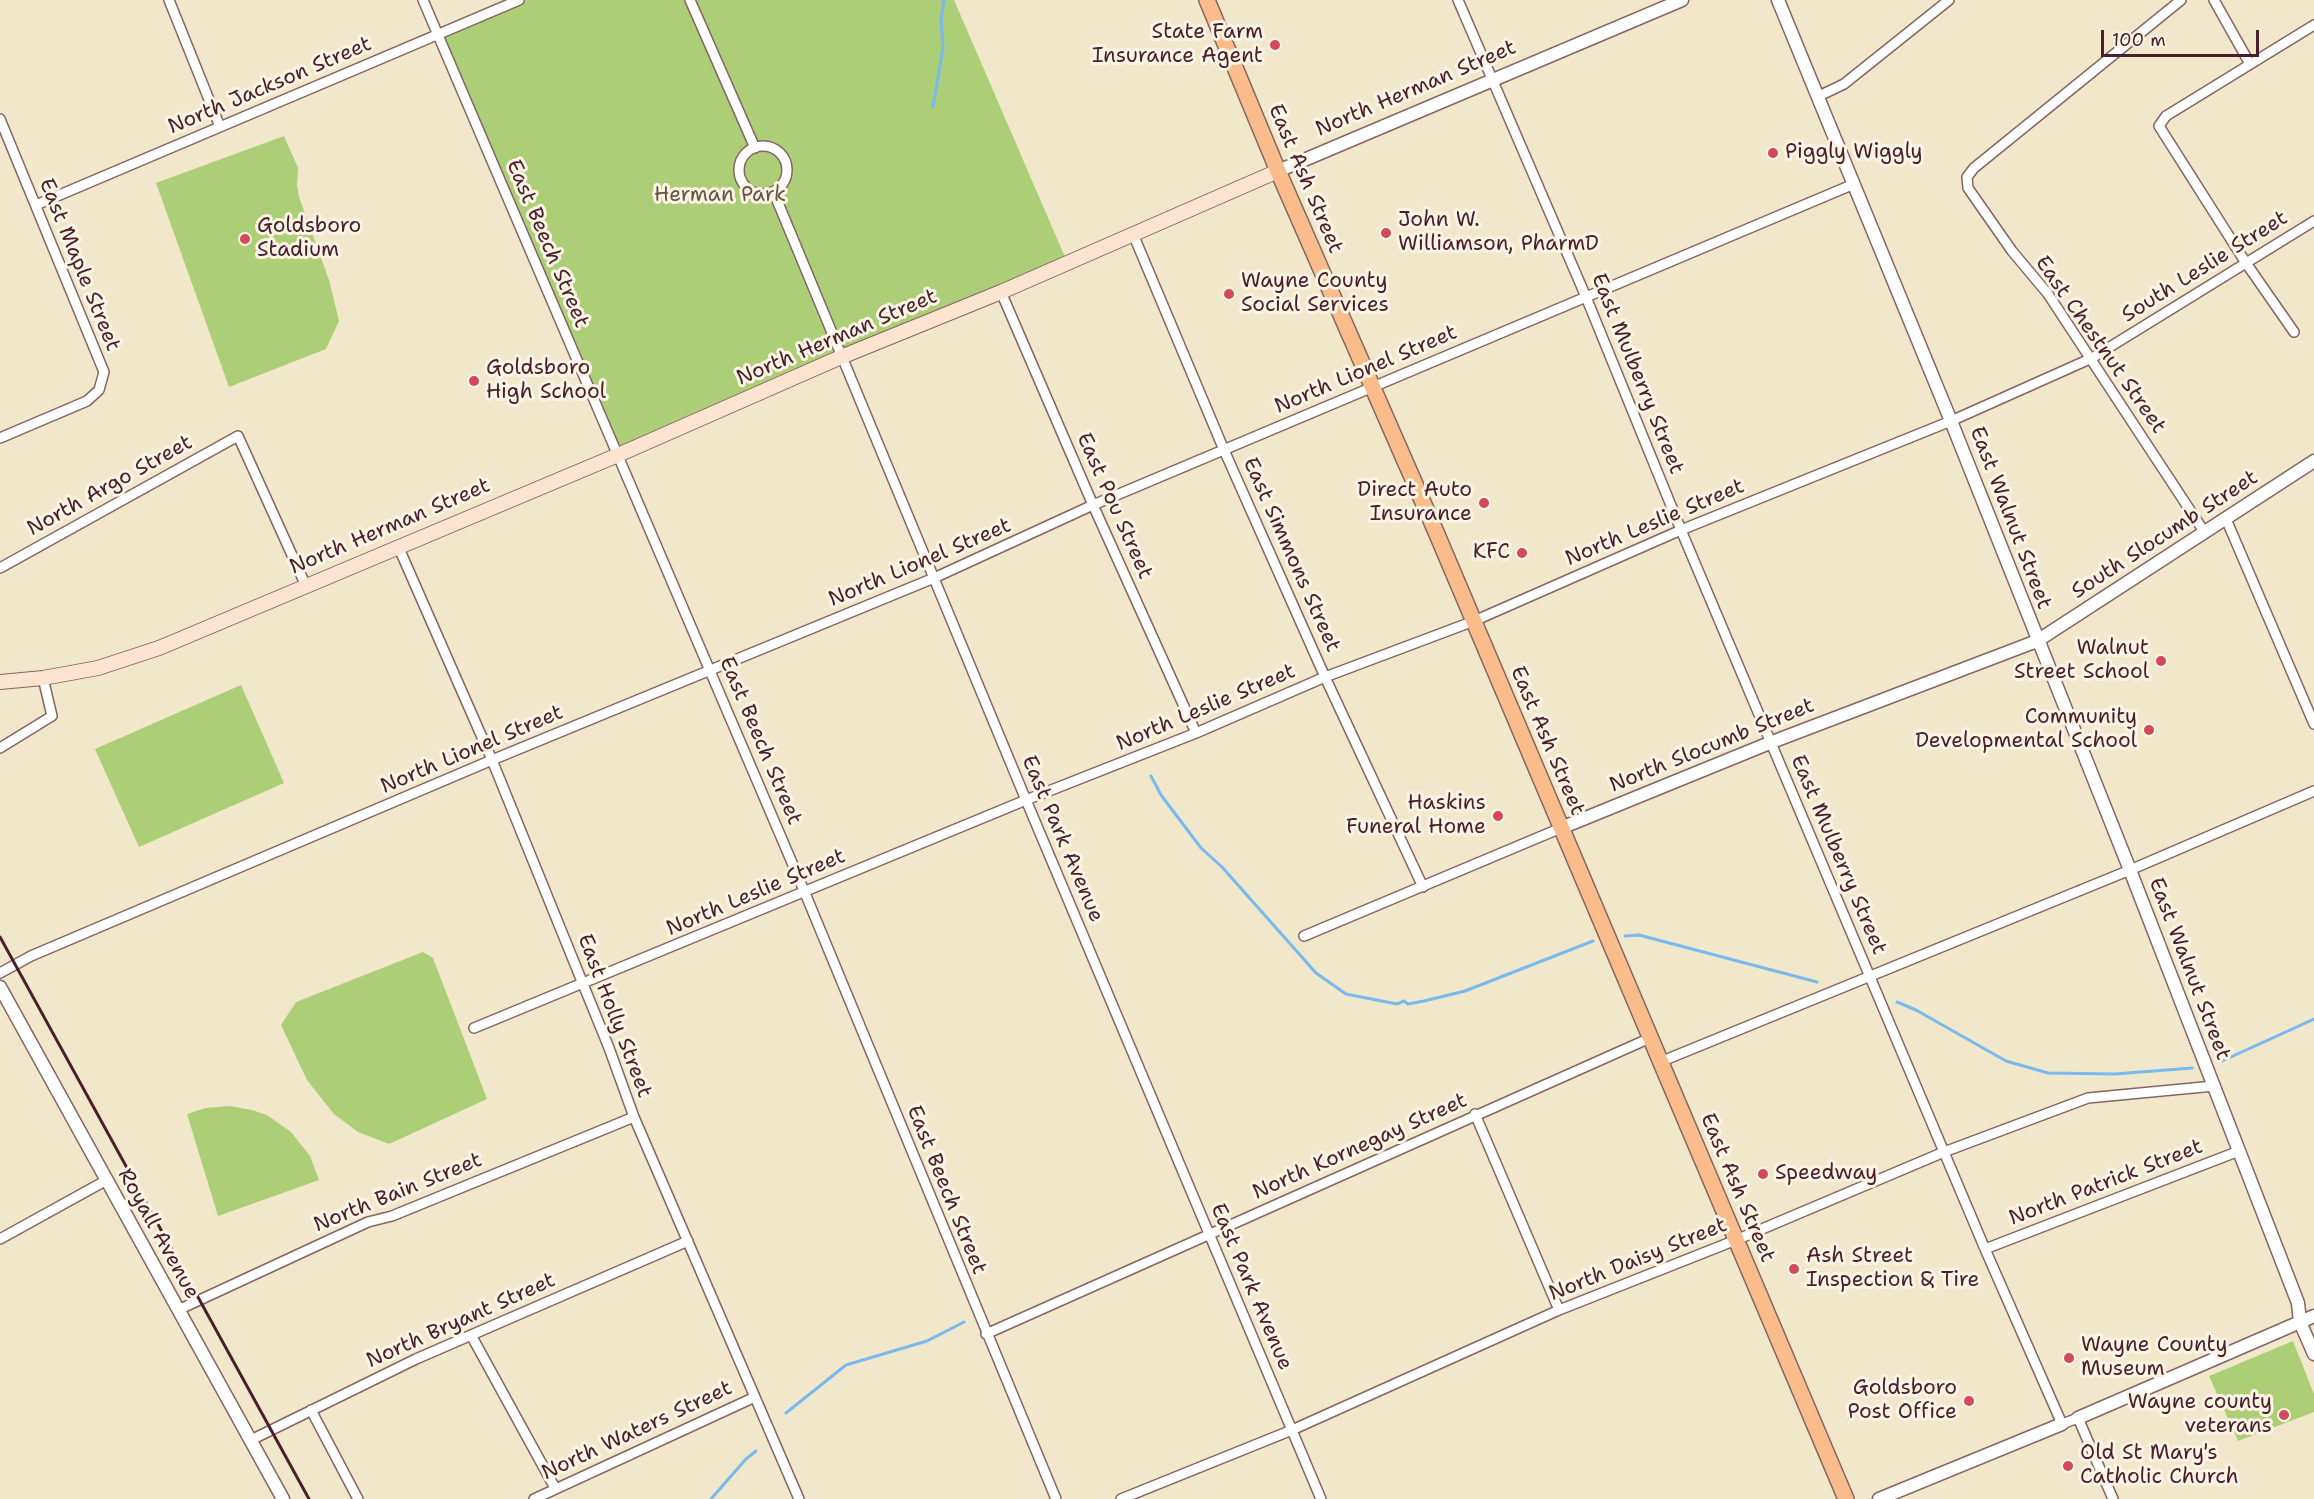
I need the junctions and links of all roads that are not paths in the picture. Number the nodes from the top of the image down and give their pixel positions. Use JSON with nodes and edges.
{"nodes":[{"id":1,"x":169,"y":0,"type":"edge"},
{"id":2,"x":423,"y":0,"type":"edge"},
{"id":3,"x":519,"y":0,"type":"edge"},
{"id":4,"x":690,"y":0,"type":"edge"},
{"id":5,"x":1207,"y":0,"type":"edge"},
{"id":6,"x":1458,"y":0,"type":"edge"},
{"id":7,"x":1682,"y":0,"type":"edge"},
{"id":8,"x":1778,"y":0,"type":"edge"},
{"id":9,"x":1949,"y":0,"type":"edge"},
{"id":10,"x":2181,"y":0,"type":"edge"},
{"id":11,"x":2214,"y":0,"type":"edge"},
{"id":12,"x":2314,"y":25,"type":"edge"},
{"id":13,"x":438,"y":35,"type":"junction"},
{"id":14,"x":2250,"y":64,"type":"junction"},
{"id":15,"x":1494,"y":79,"type":"junction"},
{"id":16,"x":1819,"y":96,"type":"junction"},
{"id":17,"x":0,"y":119,"type":"edge"},
{"id":18,"x":220,"y":127,"type":"junction"},
{"id":19,"x":755,"y":148,"type":"junction"},
{"id":20,"x":1278,"y":171,"type":"junction"},
{"id":21,"x":1854,"y":184,"type":"junction"},
{"id":22,"x":774,"y":193,"type":"junction"},
{"id":23,"x":36,"y":205,"type":"junction"},
{"id":24,"x":2314,"y":221,"type":"edge"},
{"id":25,"x":1134,"y":234,"type":"junction"},
{"id":26,"x":2246,"y":263,"type":"junction"},
{"id":27,"x":1001,"y":292,"type":"junction"},
{"id":28,"x":1586,"y":297,"type":"junction"},
{"id":29,"x":2294,"y":332,"type":"dead end"},
{"id":30,"x":841,"y":357,"type":"junction"},
{"id":31,"x":2091,"y":358,"type":"junction"},
{"id":32,"x":1373,"y":387,"type":"junction"},
{"id":33,"x":1951,"y":421,"type":"junction"},
{"id":34,"x":0,"y":438,"type":"edge"},
{"id":35,"x":1224,"y":450,"type":"junction"},
{"id":36,"x":618,"y":454,"type":"junction"},
{"id":37,"x":2314,"y":461,"type":"edge"},
{"id":38,"x":1093,"y":506,"type":"junction"},
{"id":39,"x":2226,"y":519,"type":"junction"},
{"id":40,"x":1681,"y":530,"type":"junction"},
{"id":41,"x":2205,"y":533,"type":"junction"},
{"id":42,"x":399,"y":546,"type":"junction"},
{"id":43,"x":1,"y":565,"type":"edge"},
{"id":44,"x":934,"y":578,"type":"junction"},
{"id":45,"x":306,"y":586,"type":"junction"},
{"id":46,"x":1474,"y":621,"type":"junction"},
{"id":47,"x":2037,"y":641,"type":"junction"},
{"id":48,"x":711,"y":670,"type":"junction"},
{"id":49,"x":1325,"y":677,"type":"junction"},
{"id":50,"x":43,"y":678,"type":"junction"},
{"id":51,"x":0,"y":682,"type":"edge"},
{"id":52,"x":2314,"y":724,"type":"edge"},
{"id":53,"x":1196,"y":733,"type":"junction"},
{"id":54,"x":1772,"y":742,"type":"junction"},
{"id":55,"x":0,"y":748,"type":"edge"},
{"id":56,"x":492,"y":760,"type":"junction"},
{"id":57,"x":2314,"y":792,"type":"edge"},
{"id":58,"x":1026,"y":800,"type":"junction"},
{"id":59,"x":1561,"y":828,"type":"junction"},
{"id":60,"x":2130,"y":870,"type":"junction"},
{"id":61,"x":1423,"y":887,"type":"junction"},
{"id":62,"x":805,"y":893,"type":"junction"},
{"id":63,"x":1304,"y":936,"type":"dead end"},
{"id":64,"x":0,"y":973,"type":"edge"},
{"id":65,"x":1869,"y":975,"type":"junction"},
{"id":66,"x":583,"y":984,"type":"junction"},
{"id":67,"x":0,"y":987,"type":"edge"},
{"id":68,"x":474,"y":1028,"type":"dead end"},
{"id":69,"x":1650,"y":1038,"type":"junction"},
{"id":70,"x":1660,"y":1062,"type":"junction"},
{"id":71,"x":2214,"y":1086,"type":"junction"},
{"id":72,"x":1475,"y":1114,"type":"junction"},
{"id":73,"x":634,"y":1117,"type":"junction"},
{"id":74,"x":2239,"y":1151,"type":"junction"},
{"id":75,"x":1944,"y":1152,"type":"junction"},
{"id":76,"x":105,"y":1181,"type":"junction"},
{"id":77,"x":1209,"y":1234,"type":"junction"},
{"id":78,"x":0,"y":1239,"type":"edge"},
{"id":79,"x":1736,"y":1240,"type":"junction"},
{"id":80,"x":688,"y":1241,"type":"junction"},
{"id":81,"x":1985,"y":1249,"type":"junction"},
{"id":82,"x":178,"y":1310,"type":"junction"},
{"id":83,"x":1559,"y":1311,"type":"junction"},
{"id":84,"x":2314,"y":1316,"type":"edge"},
{"id":85,"x":2300,"y":1322,"type":"junction"},
{"id":86,"x":986,"y":1334,"type":"junction"},
{"id":87,"x":471,"y":1335,"type":"junction"},
{"id":88,"x":2314,"y":1354,"type":"edge"},
{"id":89,"x":755,"y":1397,"type":"junction"},
{"id":90,"x":310,"y":1410,"type":"junction"},
{"id":91,"x":2078,"y":1418,"type":"junction"},
{"id":92,"x":2062,"y":1424,"type":"junction"},
{"id":93,"x":1292,"y":1430,"type":"junction"},
{"id":94,"x":250,"y":1440,"type":"junction"},
{"id":95,"x":555,"y":1488,"type":"junction"},
{"id":96,"x":283,"y":1499,"type":"edge"},
{"id":97,"x":358,"y":1499,"type":"edge"},
{"id":98,"x":534,"y":1499,"type":"edge"},
{"id":99,"x":799,"y":1499,"type":"edge"},
{"id":100,"x":1056,"y":1499,"type":"edge"},
{"id":101,"x":1121,"y":1499,"type":"edge"},
{"id":102,"x":1321,"y":1499,"type":"edge"},
{"id":103,"x":1846,"y":1499,"type":"edge"},
{"id":104,"x":1879,"y":1499,"type":"edge"},
{"id":105,"x":2113,"y":1499,"type":"edge"}],
"edges":[{"from":1,"to":18,"type":"street"},
{"from":2,"to":13,"type":"street","name":"East Beech Street"},
{"from":3,"to":13,"type":"street","name":"North Jackson Street"},
{"from":4,"to":19,"type":"street"},
{"from":5,"to":20,"type":"main road","name":"East Ash Street"},
{"from":6,"to":15,"type":"street","name":"East Mulberry Street"},
{"from":7,"to":15,"type":"street","name":"North Herman Street"},
{"from":8,"to":16,"type":"street","name":"East Walnut Street"},
{"from":9,"to":16,"type":"street"},
{"from":10,"to":31,"type":"street","name":"East Chestnut Street"},
{"from":11,"to":14,"type":"street"},
{"from":12,"to":14,"type":"street"},
{"from":13,"to":18,"type":"street","name":"North Jackson Street"},
{"from":13,"to":36,"type":"street","name":"East Beech Street"},
{"from":14,"to":26,"type":"street"},
{"from":15,"to":20,"type":"street","name":"North Herman Street"},
{"from":15,"to":28,"type":"street","name":"East Mulberry Street"},
{"from":16,"to":21,"type":"street","name":"East Walnut Street"},
{"from":17,"to":23,"type":"street","name":"East Maple Street"},
{"from":18,"to":23,"type":"street","name":"North Jackson Street"},
{"from":19,"to":22,"type":"street"},
{"from":19,"to":22,"type":"street"},
{"from":20,"to":25,"type":"main road","name":"North Herman Street"},
{"from":20,"to":32,"type":"main road","name":"East Ash Street"},
{"from":21,"to":28,"type":"street","name":"North Lionel Street"},
{"from":21,"to":33,"type":"street","name":"East Walnut Street"},
{"from":22,"to":30,"type":"street","name":"East Park Avenue"},
{"from":23,"to":34,"type":"street","name":"East Maple Street"},
{"from":24,"to":26,"type":"street","name":"South Leslie Street"},
{"from":25,"to":27,"type":"main road","name":"North Herman Street"},
{"from":25,"to":35,"type":"street","name":"East Simmons Street"},
{"from":26,"to":29,"type":"street"},
{"from":26,"to":31,"type":"street","name":"South Leslie Street"},
{"from":27,"to":30,"type":"main road","name":"North Herman Street"},
{"from":27,"to":38,"type":"street","name":"East Pou Street"},
{"from":28,"to":32,"type":"street","name":"North Lionel Street"},
{"from":28,"to":40,"type":"street","name":"East Mulberry Street"},
{"from":30,"to":36,"type":"main road","name":"North Herman Street"},
{"from":30,"to":44,"type":"street","name":"East Park Avenue"},
{"from":31,"to":33,"type":"street","name":"South Leslie Street"},
{"from":31,"to":41,"type":"street","name":"East Chestnut Street"},
{"from":32,"to":35,"type":"street","name":"North Lionel Street"},
{"from":32,"to":46,"type":"main road","name":"East Ash Street"},
{"from":33,"to":40,"type":"street","name":"North Leslie Street"},
{"from":33,"to":47,"type":"street","name":"East Walnut Street"},
{"from":35,"to":38,"type":"street","name":"North Lionel Street"},
{"from":35,"to":49,"type":"street","name":"East Simmons Street"},
{"from":36,"to":42,"type":"main road","name":"North Herman Street"},
{"from":36,"to":48,"type":"street","name":"East Beech Street"},
{"from":37,"to":39,"type":"street","name":"South Slocumb Street"},
{"from":38,"to":44,"type":"street","name":"North Lionel Street"},
{"from":38,"to":53,"type":"street","name":"East Pou Street"},
{"from":39,"to":41,"type":"street","name":"South Slocumb Street"},
{"from":39,"to":52,"type":"street"},
{"from":40,"to":46,"type":"street","name":"North Leslie Street"},
{"from":40,"to":54,"type":"street","name":"East Mulberry Street"},
{"from":41,"to":47,"type":"street","name":"South Slocumb Street"},
{"from":42,"to":45,"type":"main road","name":"North Herman Street"},
{"from":42,"to":56,"type":"street","name":"East Holly Street"},
{"from":43,"to":45,"type":"street","name":"North Argo Street"},
{"from":44,"to":48,"type":"street","name":"North Lionel Street"},
{"from":44,"to":58,"type":"street","name":"East Park Avenue"},
{"from":45,"to":50,"type":"main road","name":"North Herman Street"},
{"from":46,"to":49,"type":"street","name":"North Leslie Street"},
{"from":46,"to":59,"type":"main road","name":"East Ash Street"},
{"from":47,"to":54,"type":"street","name":"North Slocumb Street"},
{"from":47,"to":60,"type":"street","name":"East Walnut Street"},
{"from":48,"to":56,"type":"street","name":"North Lionel Street"},
{"from":48,"to":62,"type":"street","name":"East Beech Street"},
{"from":49,"to":53,"type":"street","name":"North Leslie Street"},
{"from":49,"to":61,"type":"street","name":"East Simmons Street"},
{"from":50,"to":51,"type":"main road","name":"North Herman Street"},
{"from":50,"to":55,"type":"street"},
{"from":53,"to":58,"type":"street","name":"North Leslie Street"},
{"from":54,"to":59,"type":"street","name":"North Slocumb Street"},
{"from":54,"to":65,"type":"street","name":"East Mulberry Street"},
{"from":56,"to":64,"type":"street","name":"North Lionel Street"},
{"from":56,"to":66,"type":"street","name":"East Holly Street"},
{"from":57,"to":60,"type":"street"},
{"from":58,"to":62,"type":"street","name":"North Leslie Street"},
{"from":58,"to":77,"type":"street","name":"East Park Avenue"},
{"from":59,"to":61,"type":"street","name":"North Slocumb Street"},
{"from":59,"to":69,"type":"main road","name":"East Ash Street"},
{"from":60,"to":65,"type":"street"},
{"from":60,"to":71,"type":"street","name":"East Walnut Street"},
{"from":61,"to":63,"type":"street","name":"North Slocumb Street"},
{"from":62,"to":66,"type":"street","name":"North Leslie Street"},
{"from":62,"to":86,"type":"street","name":"East Beech Street"},
{"from":65,"to":70,"type":"street"},
{"from":65,"to":75,"type":"street","name":"East Mulberry Street"},
{"from":66,"to":68,"type":"street","name":"North Leslie Street"},
{"from":66,"to":73,"type":"street","name":"East Holly Street"},
{"from":67,"to":76,"type":"street","name":"Royall Avenue"},
{"from":69,"to":70,"type":"main road","name":"East Ash Street"},
{"from":69,"to":72,"type":"street","name":"North Kornegay Street"},
{"from":70,"to":79,"type":"main road","name":"East Ash Street"},
{"from":71,"to":74,"type":"street","name":"East Walnut Street"},
{"from":71,"to":75,"type":"street","name":"North Daisy Street"},
{"from":72,"to":77,"type":"street","name":"North Kornegay Street"},
{"from":72,"to":83,"type":"street"},
{"from":73,"to":80,"type":"street","name":"East Holly Street"},
{"from":73,"to":82,"type":"street","name":"North Bain Street"},
{"from":74,"to":81,"type":"street","name":"North Patrick Street"},
{"from":74,"to":85,"type":"street","name":"East Walnut Street"},
{"from":75,"to":79,"type":"street","name":"North Daisy Street"},
{"from":75,"to":81,"type":"street","name":"East Mulberry Street"},
{"from":76,"to":78,"type":"street"},
{"from":76,"to":82,"type":"street","name":"Royall Avenue"},
{"from":77,"to":86,"type":"street","name":"North Kornegay Street"},
{"from":77,"to":93,"type":"street","name":"East Park Avenue"},
{"from":79,"to":83,"type":"street","name":"North Daisy Street"},
{"from":79,"to":103,"type":"main road","name":"East Ash Street"},
{"from":80,"to":87,"type":"street","name":"North Bryant Street"},
{"from":80,"to":89,"type":"street","name":"East Holly Street"},
{"from":81,"to":92,"type":"street","name":"East Mulberry Street"},
{"from":82,"to":94,"type":"street","name":"Royall Avenue"},
{"from":83,"to":93,"type":"street","name":"North Daisy Street"},
{"from":84,"to":85,"type":"street"},
{"from":85,"to":88,"type":"street","name":"East Walnut Street"},
{"from":85,"to":91,"type":"street"},
{"from":86,"to":100,"type":"street","name":"East Beech Street"},
{"from":87,"to":90,"type":"street","name":"North Bryant Street"},
{"from":87,"to":95,"type":"street"},
{"from":89,"to":95,"type":"street","name":"North Waters Street"},
{"from":89,"to":99,"type":"street","name":"East Holly Street"},
{"from":90,"to":94,"type":"street","name":"North Bryant Street"},
{"from":90,"to":97,"type":"street"},
{"from":91,"to":92,"type":"street"},
{"from":91,"to":105,"type":"street"},
{"from":92,"to":104,"type":"street"},
{"from":93,"to":101,"type":"street","name":"North Daisy Street"},
{"from":93,"to":102,"type":"street","name":"East Park Avenue"},
{"from":94,"to":96,"type":"street","name":"Royall Avenue"},
{"from":95,"to":98,"type":"street","name":"North Waters Street"}]}
